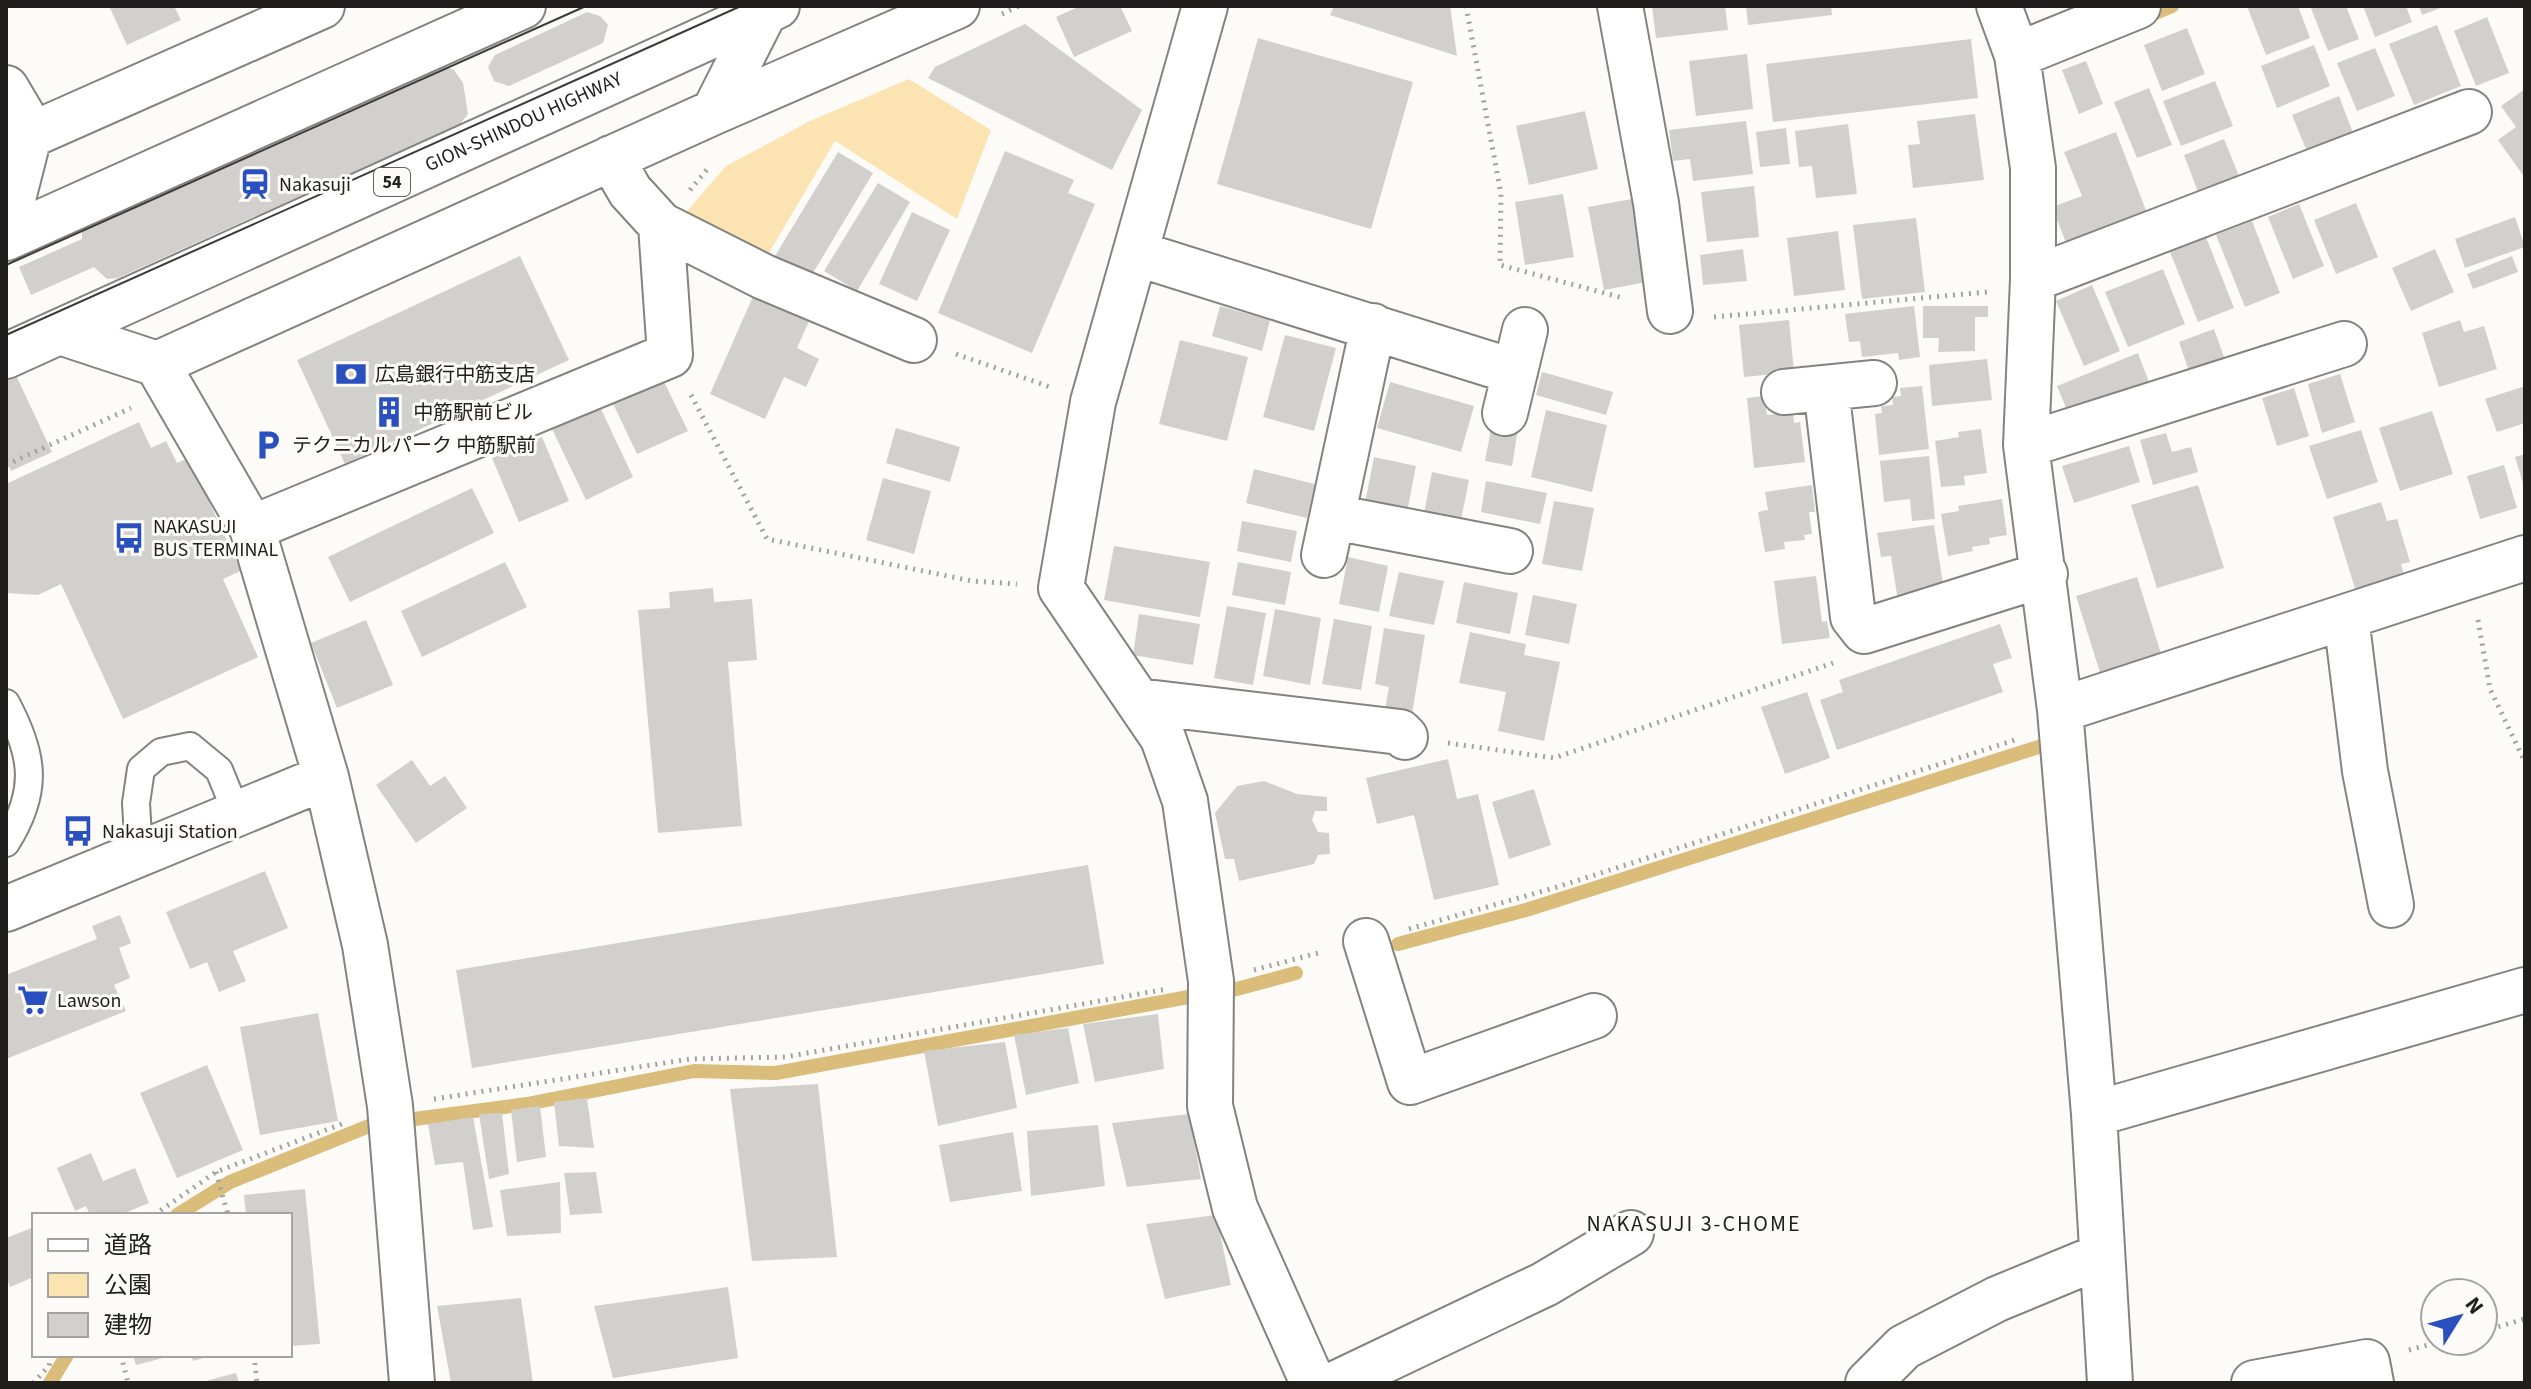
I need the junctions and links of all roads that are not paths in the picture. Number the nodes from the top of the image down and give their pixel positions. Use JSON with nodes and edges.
{"nodes":[{"id":1,"x":322,"y":6,"type":"edge"},
{"id":2,"x":523,"y":6,"type":"edge"},
{"id":3,"x":957,"y":6,"type":"edge"},
{"id":4,"x":1205,"y":6,"type":"edge"},
{"id":5,"x":1620,"y":6,"type":"edge"},
{"id":6,"x":1999,"y":6,"type":"edge"},
{"id":7,"x":2138,"y":6,"type":"edge"},
{"id":8,"x":771,"y":9,"type":"edge"},
{"id":9,"x":2017,"y":55,"type":"junction"},
{"id":10,"x":6,"y":88,"type":"edge"},
{"id":11,"x":714,"y":112,"type":"junction"},
{"id":12,"x":2469,"y":112,"type":"dead end"},
{"id":13,"x":17,"y":141,"type":"edge"},
{"id":14,"x":611,"y":158,"type":"junction"},
{"id":15,"x":661,"y":225,"type":"junction"},
{"id":16,"x":6,"y":226,"type":"edge"},
{"id":17,"x":6,"y":238,"type":"edge"},
{"id":18,"x":1135,"y":253,"type":"junction"},
{"id":19,"x":2033,"y":279,"type":"junction"},
{"id":20,"x":1670,"y":311,"type":"dead end"},
{"id":21,"x":1373,"y":326,"type":"junction"},
{"id":22,"x":60,"y":332,"type":"junction"},
{"id":23,"x":914,"y":340,"type":"road end"},
{"id":24,"x":2344,"y":344,"type":"dead end"},
{"id":25,"x":6,"y":356,"type":"edge"},
{"id":26,"x":157,"y":364,"type":"junction"},
{"id":27,"x":1515,"y":372,"type":"dead end"},
{"id":28,"x":1874,"y":383,"type":"dead end"},
{"id":29,"x":2026,"y":445,"type":"junction"},
{"id":30,"x":252,"y":528,"type":"junction"},
{"id":31,"x":1510,"y":551,"type":"dead end"},
{"id":32,"x":2525,"y":558,"type":"edge"},
{"id":33,"x":2045,"y":574,"type":"junction"},
{"id":34,"x":2346,"y":617,"type":"junction"},
{"id":35,"x":1138,"y":701,"type":"junction"},
{"id":36,"x":6,"y":703,"type":"edge"},
{"id":37,"x":2061,"y":718,"type":"junction"},
{"id":38,"x":1405,"y":737,"type":"road end"},
{"id":39,"x":326,"y":777,"type":"junction"},
{"id":40,"x":237,"y":814,"type":"junction"},
{"id":41,"x":6,"y":843,"type":"edge"},
{"id":42,"x":139,"y":854,"type":"junction"},
{"id":43,"x":2391,"y":905,"type":"dead end"},
{"id":44,"x":6,"y":909,"type":"edge"},
{"id":45,"x":1366,"y":941,"type":"road end"},
{"id":46,"x":2525,"y":990,"type":"edge"},
{"id":47,"x":1594,"y":1016,"type":"dead end"},
{"id":48,"x":2094,"y":1114,"type":"junction"},
{"id":49,"x":1631,"y":1233,"type":"dead end"},
{"id":50,"x":2101,"y":1256,"type":"junction"},
{"id":51,"x":412,"y":1383,"type":"edge"},
{"id":52,"x":1313,"y":1383,"type":"edge"},
{"id":53,"x":1337,"y":1383,"type":"edge"},
{"id":54,"x":1868,"y":1383,"type":"edge"},
{"id":55,"x":2110,"y":1383,"type":"edge"},
{"id":56,"x":2254,"y":1383,"type":"edge"},
{"id":57,"x":2371,"y":1383,"type":"edge"}],
"edges":[{"from":1,"to":13,"type":"main road"},
{"from":2,"to":17,"type":"main road"},
{"from":3,"to":11,"type":"main road"},
{"from":4,"to":18,"type":"main road"},
{"from":5,"to":20,"type":"main road"},
{"from":6,"to":9,"type":"main road"},
{"from":7,"to":9,"type":"main road"},
{"from":8,"to":11,"type":"main road"},
{"from":8,"to":22,"type":"main road","name":"GION-SHINDOU HIGHWAY","number":"54"},
{"from":9,"to":19,"type":"main road"},
{"from":10,"to":13,"type":"main road"},
{"from":11,"to":14,"type":"main road"},
{"from":12,"to":19,"type":"main road"},
{"from":13,"to":16,"type":"main road"},
{"from":14,"to":15,"type":"main road"},
{"from":14,"to":26,"type":"main road"},
{"from":15,"to":23,"type":"main road"},
{"from":15,"to":30,"type":"main road"},
{"from":18,"to":21,"type":"main road"},
{"from":18,"to":35,"type":"main road"},
{"from":19,"to":29,"type":"main road"},
{"from":21,"to":27,"type":"main road"},
{"from":21,"to":31,"type":"main road"},
{"from":22,"to":25,"type":"main road","name":"GION-SHINDOU HIGHWAY","number":"54"},
{"from":22,"to":26,"type":"main road"},
{"from":24,"to":29,"type":"main road"},
{"from":26,"to":30,"type":"main road"},
{"from":28,"to":33,"type":"main road"},
{"from":29,"to":33,"type":"main road"},
{"from":30,"to":39,"type":"main road"},
{"from":32,"to":34,"type":"main road"},
{"from":33,"to":37,"type":"main road"},
{"from":34,"to":37,"type":"main road"},
{"from":34,"to":43,"type":"main road"},
{"from":35,"to":38,"type":"main road"},
{"from":35,"to":52,"type":"main road"},
{"from":36,"to":41,"type":"lane"},
{"from":37,"to":48,"type":"main road"},
{"from":39,"to":40,"type":"main road"},
{"from":39,"to":51,"type":"main road"},
{"from":40,"to":42,"type":"main road"},
{"from":40,"to":42,"type":"lane"},
{"from":42,"to":44,"type":"main road"},
{"from":45,"to":47,"type":"main road"},
{"from":46,"to":48,"type":"main road"},
{"from":48,"to":50,"type":"main road"},
{"from":49,"to":53,"type":"main road"},
{"from":50,"to":54,"type":"main road"},
{"from":50,"to":55,"type":"main road"},
{"from":56,"to":57,"type":"main road"}]}
